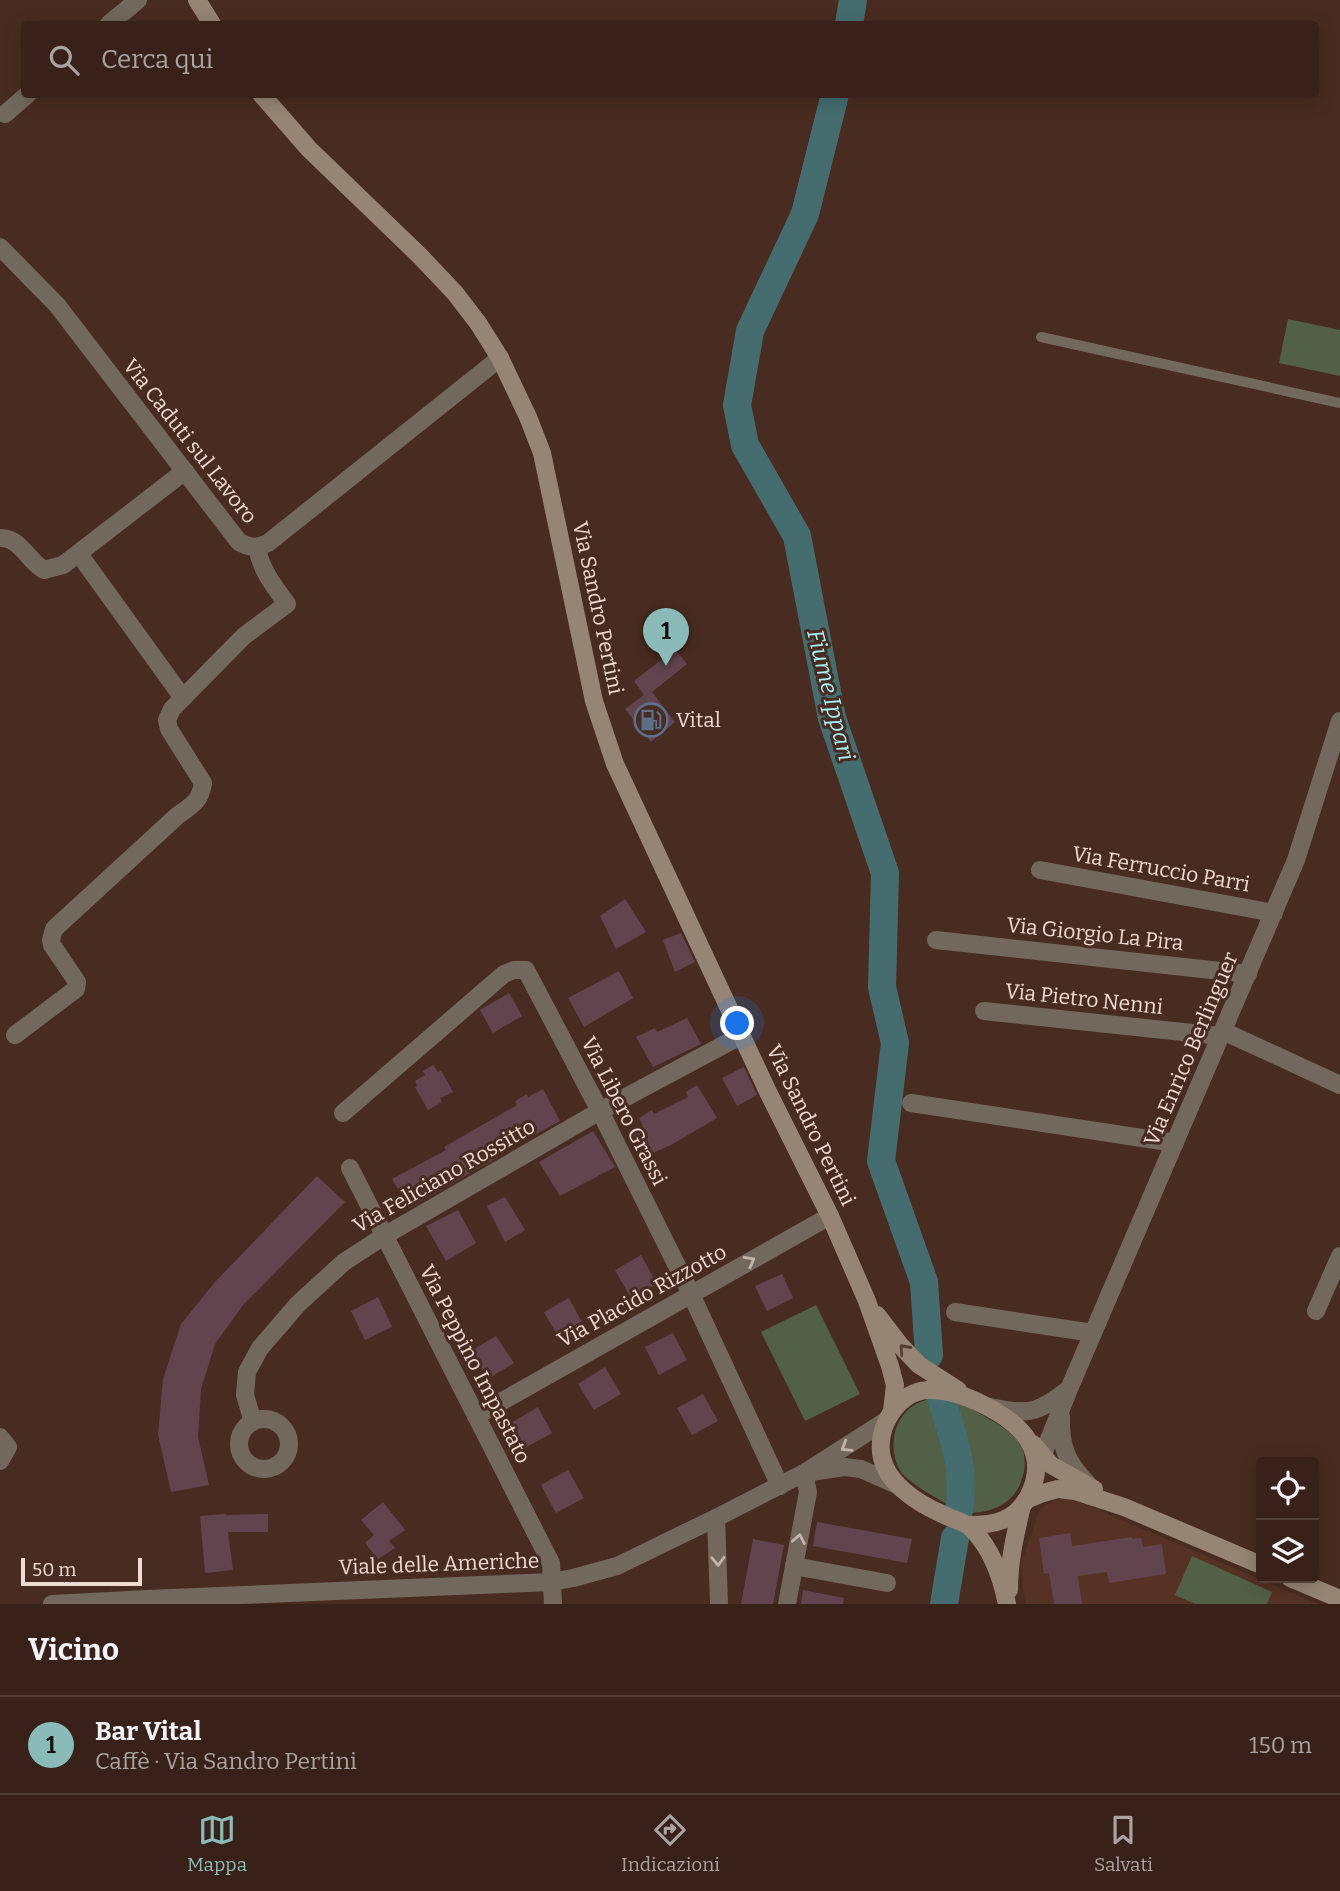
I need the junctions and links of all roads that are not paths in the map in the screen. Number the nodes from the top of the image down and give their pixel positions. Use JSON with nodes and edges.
{"nodes":[{"id":1,"x":138,"y":0,"type":"edge"},
{"id":2,"x":197,"y":0,"type":"edge"},
{"id":3,"x":113,"y":21,"type":"edge"},
{"id":4,"x":210,"y":21,"type":"edge"},
{"id":5,"x":23,"y":98,"type":"edge"},
{"id":6,"x":264,"y":98,"type":"edge"},
{"id":7,"x":5,"y":114,"type":"dead end"},
{"id":8,"x":0,"y":247,"type":"edge"},
{"id":9,"x":1041,"y":337,"type":"dead end"},
{"id":10,"x":500,"y":358,"type":"junction"},
{"id":11,"x":1340,"y":403,"type":"edge"},
{"id":12,"x":185,"y":471,"type":"junction"},
{"id":13,"x":0,"y":538,"type":"edge"},
{"id":14,"x":257,"y":548,"type":"junction"},
{"id":15,"x":79,"y":554,"type":"junction"},
{"id":16,"x":183,"y":698,"type":"junction"},
{"id":17,"x":1340,"y":721,"type":"edge"},
{"id":18,"x":1040,"y":870,"type":"dead end"},
{"id":19,"x":1274,"y":913,"type":"junction"},
{"id":20,"x":936,"y":940,"type":"dead end"},
{"id":21,"x":1248,"y":974,"type":"junction"},
{"id":22,"x":984,"y":1011,"type":"dead end"},
{"id":23,"x":1222,"y":1033,"type":"junction"},
{"id":24,"x":15,"y":1035,"type":"dead end"},
{"id":25,"x":743,"y":1035,"type":"junction"},
{"id":26,"x":1340,"y":1085,"type":"edge"},
{"id":27,"x":911,"y":1104,"type":"dead end"},
{"id":28,"x":600,"y":1111,"type":"junction"},
{"id":29,"x":343,"y":1112,"type":"dead end"},
{"id":30,"x":1175,"y":1143,"type":"junction"},
{"id":31,"x":349,"y":1168,"type":"dead end"},
{"id":32,"x":831,"y":1216,"type":"junction"},
{"id":33,"x":384,"y":1236,"type":"junction"},
{"id":34,"x":1340,"y":1256,"type":"edge"},
{"id":35,"x":691,"y":1294,"type":"junction"},
{"id":36,"x":867,"y":1301,"type":"junction"},
{"id":37,"x":1316,"y":1311,"type":"dead end"},
{"id":38,"x":955,"y":1312,"type":"dead end"},
{"id":39,"x":1093,"y":1334,"type":"junction"},
{"id":40,"x":1069,"y":1389,"type":"junction"},
{"id":41,"x":973,"y":1399,"type":"junction"},
{"id":42,"x":990,"y":1407,"type":"junction"},
{"id":43,"x":1061,"y":1408,"type":"junction"},
{"id":44,"x":476,"y":1416,"type":"junction"},
{"id":45,"x":890,"y":1416,"type":"junction"},
{"id":46,"x":253,"y":1422,"type":"dead end"},
{"id":47,"x":0,"y":1437,"type":"edge"},
{"id":48,"x":0,"y":1461,"type":"edge"},
{"id":49,"x":1039,"y":1464,"type":"junction"},
{"id":50,"x":804,"y":1473,"type":"junction"},
{"id":51,"x":895,"y":1483,"type":"junction"},
{"id":52,"x":780,"y":1486,"type":"junction"},
{"id":53,"x":1092,"y":1488,"type":"junction"},
{"id":54,"x":1024,"y":1503,"type":"junction"},
{"id":55,"x":1124,"y":1507,"type":"junction"},
{"id":56,"x":716,"y":1518,"type":"junction"},
{"id":57,"x":969,"y":1525,"type":"junction"},
{"id":58,"x":1256,"y":1564,"type":"edge"},
{"id":59,"x":794,"y":1566,"type":"junction"},
{"id":60,"x":552,"y":1582,"type":"junction"},
{"id":61,"x":887,"y":1583,"type":"dead end"},
{"id":62,"x":1302,"y":1583,"type":"edge"},
{"id":63,"x":1340,"y":1599,"type":"edge"},
{"id":64,"x":223,"y":1600,"type":"edge"},
{"id":65,"x":176,"y":1601,"type":"edge"},
{"id":66,"x":148,"y":1602,"type":"edge"},
{"id":67,"x":52,"y":1604,"type":"edge"},
{"id":68,"x":553,"y":1604,"type":"edge"},
{"id":69,"x":719,"y":1604,"type":"edge"},
{"id":70,"x":787,"y":1604,"type":"edge"},
{"id":71,"x":1008,"y":1604,"type":"edge"}],
"edges":[{"from":1,"to":3,"type":"street"},
{"from":2,"to":4,"type":"main road"},
{"from":5,"to":7,"type":"street"},
{"from":6,"to":10,"type":"main road","name":"Via Sandro Pertini"},
{"from":8,"to":12,"type":"street","name":"Via Caduti sul Lavoro"},
{"from":9,"to":11,"type":"lane"},
{"from":10,"to":14,"type":"street","name":"Via Caduti sul Lavoro"},
{"from":10,"to":25,"type":"main road","name":"Via Sandro Pertini"},
{"from":12,"to":14,"type":"street","name":"Via Caduti sul Lavoro"},
{"from":12,"to":15,"type":"street"},
{"from":13,"to":15,"type":"street"},
{"from":14,"to":16,"type":"street"},
{"from":15,"to":16,"type":"street"},
{"from":16,"to":24,"type":"street"},
{"from":17,"to":19,"type":"street","name":"Via Enrico Berlinguer"},
{"from":18,"to":19,"type":"street","name":"Via Ferruccio Parri"},
{"from":19,"to":21,"type":"street","name":"Via Enrico Berlinguer"},
{"from":20,"to":21,"type":"street","name":"Via Giorgio La Pira"},
{"from":21,"to":23,"type":"street","name":"Via Enrico Berlinguer"},
{"from":22,"to":23,"type":"street","name":"Via Pietro Nenni"},
{"from":23,"to":26,"type":"street","name":"Via Pietro Nenni"},
{"from":23,"to":30,"type":"street","name":"Via Enrico Berlinguer"},
{"from":25,"to":28,"type":"street","name":"Via Feliciano Rossitto"},
{"from":25,"to":32,"type":"main road","name":"Via Sandro Pertini"},
{"from":27,"to":30,"type":"street"},
{"from":28,"to":29,"type":"street","name":"Via Libero Grassi"},
{"from":28,"to":33,"type":"street","name":"Via Feliciano Rossitto"},
{"from":28,"to":35,"type":"street","name":"Via Libero Grassi"},
{"from":30,"to":39,"type":"street","name":"Via Enrico Berlinguer"},
{"from":31,"to":33,"type":"street","name":"Via Peppino Impastato"},
{"from":35,"to":32,"type":"street","name":"Via Placido Rizzotto","one_way":true},
{"from":32,"to":36,"type":"main road","name":"Via Sandro Pertini"},
{"from":33,"to":44,"type":"street","name":"Via Peppino Impastato"},
{"from":33,"to":46,"type":"street","name":"Via Feliciano Rossitto"},
{"from":34,"to":37,"type":"street"},
{"from":35,"to":44,"type":"street","name":"Via Placido Rizzotto"},
{"from":35,"to":52,"type":"street","name":"Via Libero Grassi"},
{"from":41,"to":36,"type":"main road","one_way":true},
{"from":36,"to":45,"type":"main road"},
{"from":38,"to":39,"type":"street"},
{"from":39,"to":40,"type":"street","name":"Via Enrico Berlinguer"},
{"from":40,"to":42,"type":"street"},
{"from":40,"to":43,"type":"street","name":"Via Enrico Berlinguer"},
{"from":41,"to":42,"type":"main road"},
{"from":41,"to":45,"type":"main road"},
{"from":42,"to":49,"type":"main road"},
{"from":43,"to":49,"type":"street","name":"Via Enrico Berlinguer"},
{"from":43,"to":53,"type":"street"},
{"from":44,"to":60,"type":"street","name":"Via Peppino Impastato"},
{"from":45,"to":50,"type":"street","name":"Viale delle Americhe","one_way":true},
{"from":45,"to":51,"type":"main road"},
{"from":47,"to":48,"type":"street"},
{"from":49,"to":53,"type":"main road"},
{"from":49,"to":54,"type":"main road"},
{"from":50,"to":51,"type":"street"},
{"from":50,"to":52,"type":"street","name":"Viale delle Americhe"},
{"from":59,"to":50,"type":"street","one_way":true},
{"from":51,"to":57,"type":"main road"},
{"from":52,"to":56,"type":"street","name":"Viale delle Americhe"},
{"from":53,"to":55,"type":"main road"},
{"from":54,"to":55,"type":"main road"},
{"from":54,"to":57,"type":"main road"},
{"from":54,"to":71,"type":"main road"},
{"from":55,"to":58,"type":"main road"},
{"from":56,"to":60,"type":"street","name":"Viale delle Americhe"},
{"from":56,"to":69,"type":"street","one_way":true},
{"from":57,"to":71,"type":"main road"},
{"from":59,"to":61,"type":"street"},
{"from":59,"to":70,"type":"street"},
{"from":60,"to":64,"type":"street","name":"Viale delle Americhe"},
{"from":60,"to":68,"type":"street","name":"Via Peppino Impastato"},
{"from":62,"to":63,"type":"main road"},
{"from":64,"to":65,"type":"street","name":"Viale delle Americhe"},
{"from":65,"to":66,"type":"street","name":"Viale delle Americhe"},
{"from":66,"to":67,"type":"street","name":"Viale delle Americhe"}]}
